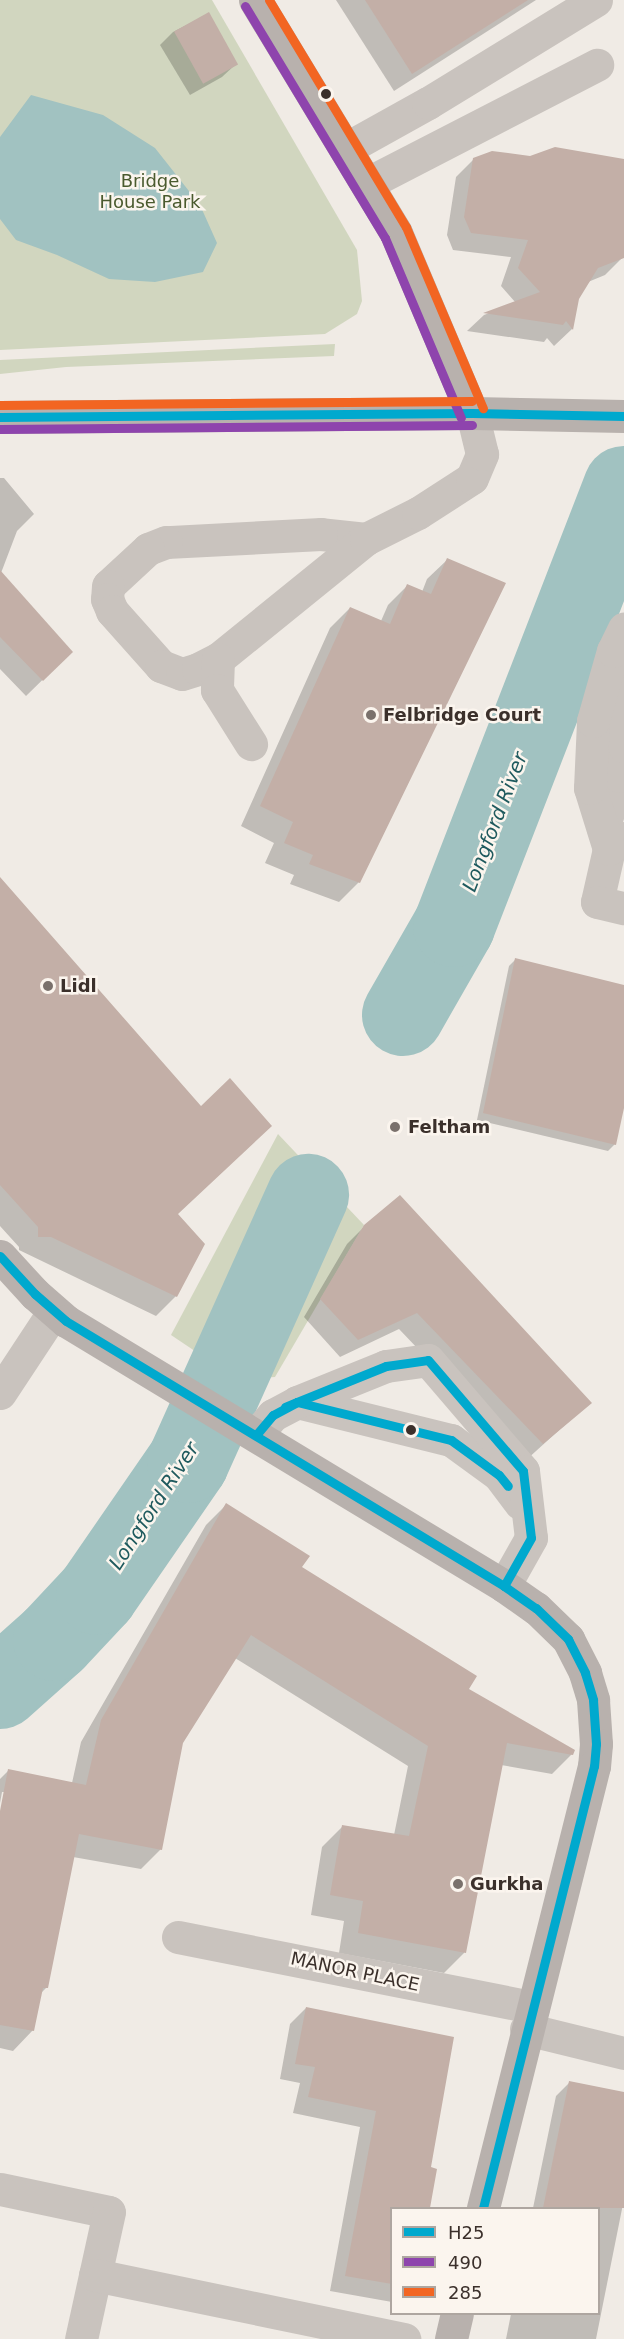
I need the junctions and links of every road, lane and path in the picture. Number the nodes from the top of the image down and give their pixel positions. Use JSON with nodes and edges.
{"nodes":[{"id":1,"x":255,"y":0,"type":"edge"},
{"id":2,"x":596,"y":0,"type":"edge"},
{"id":3,"x":597,"y":65,"type":"dead end"},
{"id":4,"x":347,"y":148,"type":"junction"},
{"id":5,"x":368,"y":183,"type":"junction"},
{"id":6,"x":472,"y":413,"type":"junction"},
{"id":7,"x":616,"y":416,"type":"edge"},
{"id":8,"x":0,"y":417,"type":"edge"},
{"id":9,"x":366,"y":539,"type":"junction"},
{"id":10,"x":624,"y":628,"type":"edge"},
{"id":11,"x":218,"y":659,"type":"junction"},
{"id":12,"x":252,"y":744,"type":"dead end"},
{"id":13,"x":612,"y":838,"type":"edge"},
{"id":14,"x":624,"y":908,"type":"edge"},
{"id":15,"x":0,"y":1256,"type":"edge"},
{"id":16,"x":54,"y":1311,"type":"junction"},
{"id":17,"x":0,"y":1393,"type":"edge"},
{"id":18,"x":297,"y":1402,"type":"junction"},
{"id":19,"x":247,"y":1430,"type":"junction"},
{"id":20,"x":530,"y":1515,"type":"junction"},
{"id":21,"x":504,"y":1586,"type":"junction"},
{"id":22,"x":178,"y":1937,"type":"dead end"},
{"id":23,"x":530,"y":2018,"type":"junction"},
{"id":24,"x":624,"y":2053,"type":"edge"},
{"id":25,"x":0,"y":2189,"type":"edge"},
{"id":26,"x":483,"y":2207,"type":"edge"},
{"id":27,"x":95,"y":2275,"type":"junction"},
{"id":28,"x":457,"y":2315,"type":"edge"},
{"id":29,"x":81,"y":2339,"type":"edge"},
{"id":30,"x":404,"y":2339,"type":"edge"},
{"id":31,"x":451,"y":2339,"type":"edge"}],
"edges":[{"from":1,"to":4,"type":"main road"},
{"from":2,"to":4,"type":"street"},
{"from":3,"to":5,"type":"street"},
{"from":4,"to":5,"type":"main road"},
{"from":5,"to":6,"type":"main road"},
{"from":6,"to":7,"type":"main road"},
{"from":6,"to":8,"type":"main road"},
{"from":6,"to":9,"type":"street"},
{"from":9,"to":11,"type":"street"},
{"from":9,"to":11,"type":"street"},
{"from":10,"to":13,"type":"street"},
{"from":11,"to":12,"type":"street"},
{"from":13,"to":14,"type":"street"},
{"from":15,"to":16,"type":"main road"},
{"from":16,"to":17,"type":"street"},
{"from":16,"to":19,"type":"main road"},
{"from":18,"to":19,"type":"street"},
{"from":18,"to":20,"type":"street"},
{"from":18,"to":20,"type":"street"},
{"from":19,"to":21,"type":"main road"},
{"from":20,"to":21,"type":"street"},
{"from":21,"to":23,"type":"main road"},
{"from":22,"to":23,"type":"street","name":"MANOR PLACE"},
{"from":23,"to":24,"type":"street","name":"MANOR PLACE"},
{"from":23,"to":26,"type":"main road"},
{"from":25,"to":27,"type":"street"},
{"from":27,"to":29,"type":"street"},
{"from":27,"to":30,"type":"street"},
{"from":28,"to":31,"type":"main road"}]}
